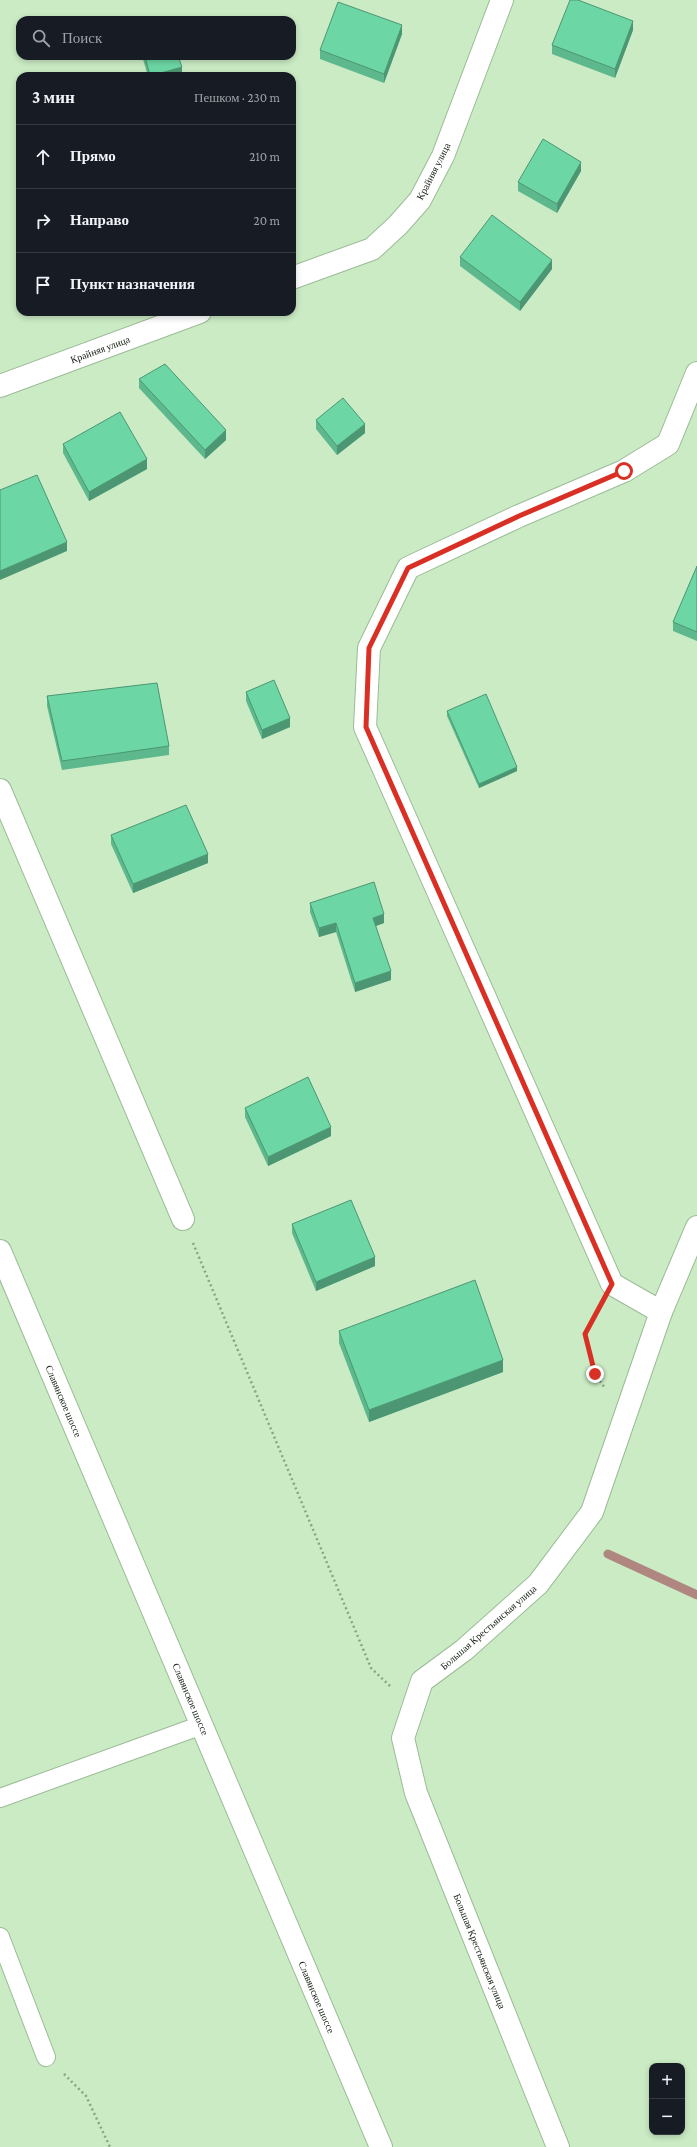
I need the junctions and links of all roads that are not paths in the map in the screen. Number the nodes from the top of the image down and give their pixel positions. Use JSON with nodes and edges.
{"nodes":[{"id":1,"x":502,"y":0,"type":"edge"},
{"id":2,"x":296,"y":277,"type":"edge"},
{"id":3,"x":189,"y":316,"type":"edge"},
{"id":4,"x":697,"y":373,"type":"edge"},
{"id":5,"x":0,"y":386,"type":"edge"},
{"id":6,"x":0,"y":790,"type":"edge"},
{"id":7,"x":183,"y":1219,"type":"road end"},
{"id":8,"x":697,"y":1227,"type":"edge"},
{"id":9,"x":0,"y":1251,"type":"edge"},
{"id":10,"x":661,"y":1312,"type":"junction"},
{"id":11,"x":202,"y":1725,"type":"junction"},
{"id":12,"x":0,"y":1798,"type":"edge"},
{"id":13,"x":0,"y":1937,"type":"edge"},
{"id":14,"x":46,"y":2057,"type":"road end"},
{"id":15,"x":381,"y":2147,"type":"edge"},
{"id":16,"x":558,"y":2147,"type":"edge"}],
"edges":[{"from":1,"to":2,"type":"street","name":"Крайняя улица"},
{"from":3,"to":5,"type":"street","name":"Крайняя улица"},
{"from":4,"to":10,"type":"street"},
{"from":6,"to":7,"type":"street"},
{"from":8,"to":10,"type":"street","name":"Большая Крестьянская улица"},
{"from":9,"to":11,"type":"street","name":"Славянское шоссе"},
{"from":10,"to":16,"type":"street","name":"Большая Крестьянская улица"},
{"from":11,"to":12,"type":"lane"},
{"from":11,"to":15,"type":"street","name":"Славянское шоссе"},
{"from":13,"to":14,"type":"lane"}]}
